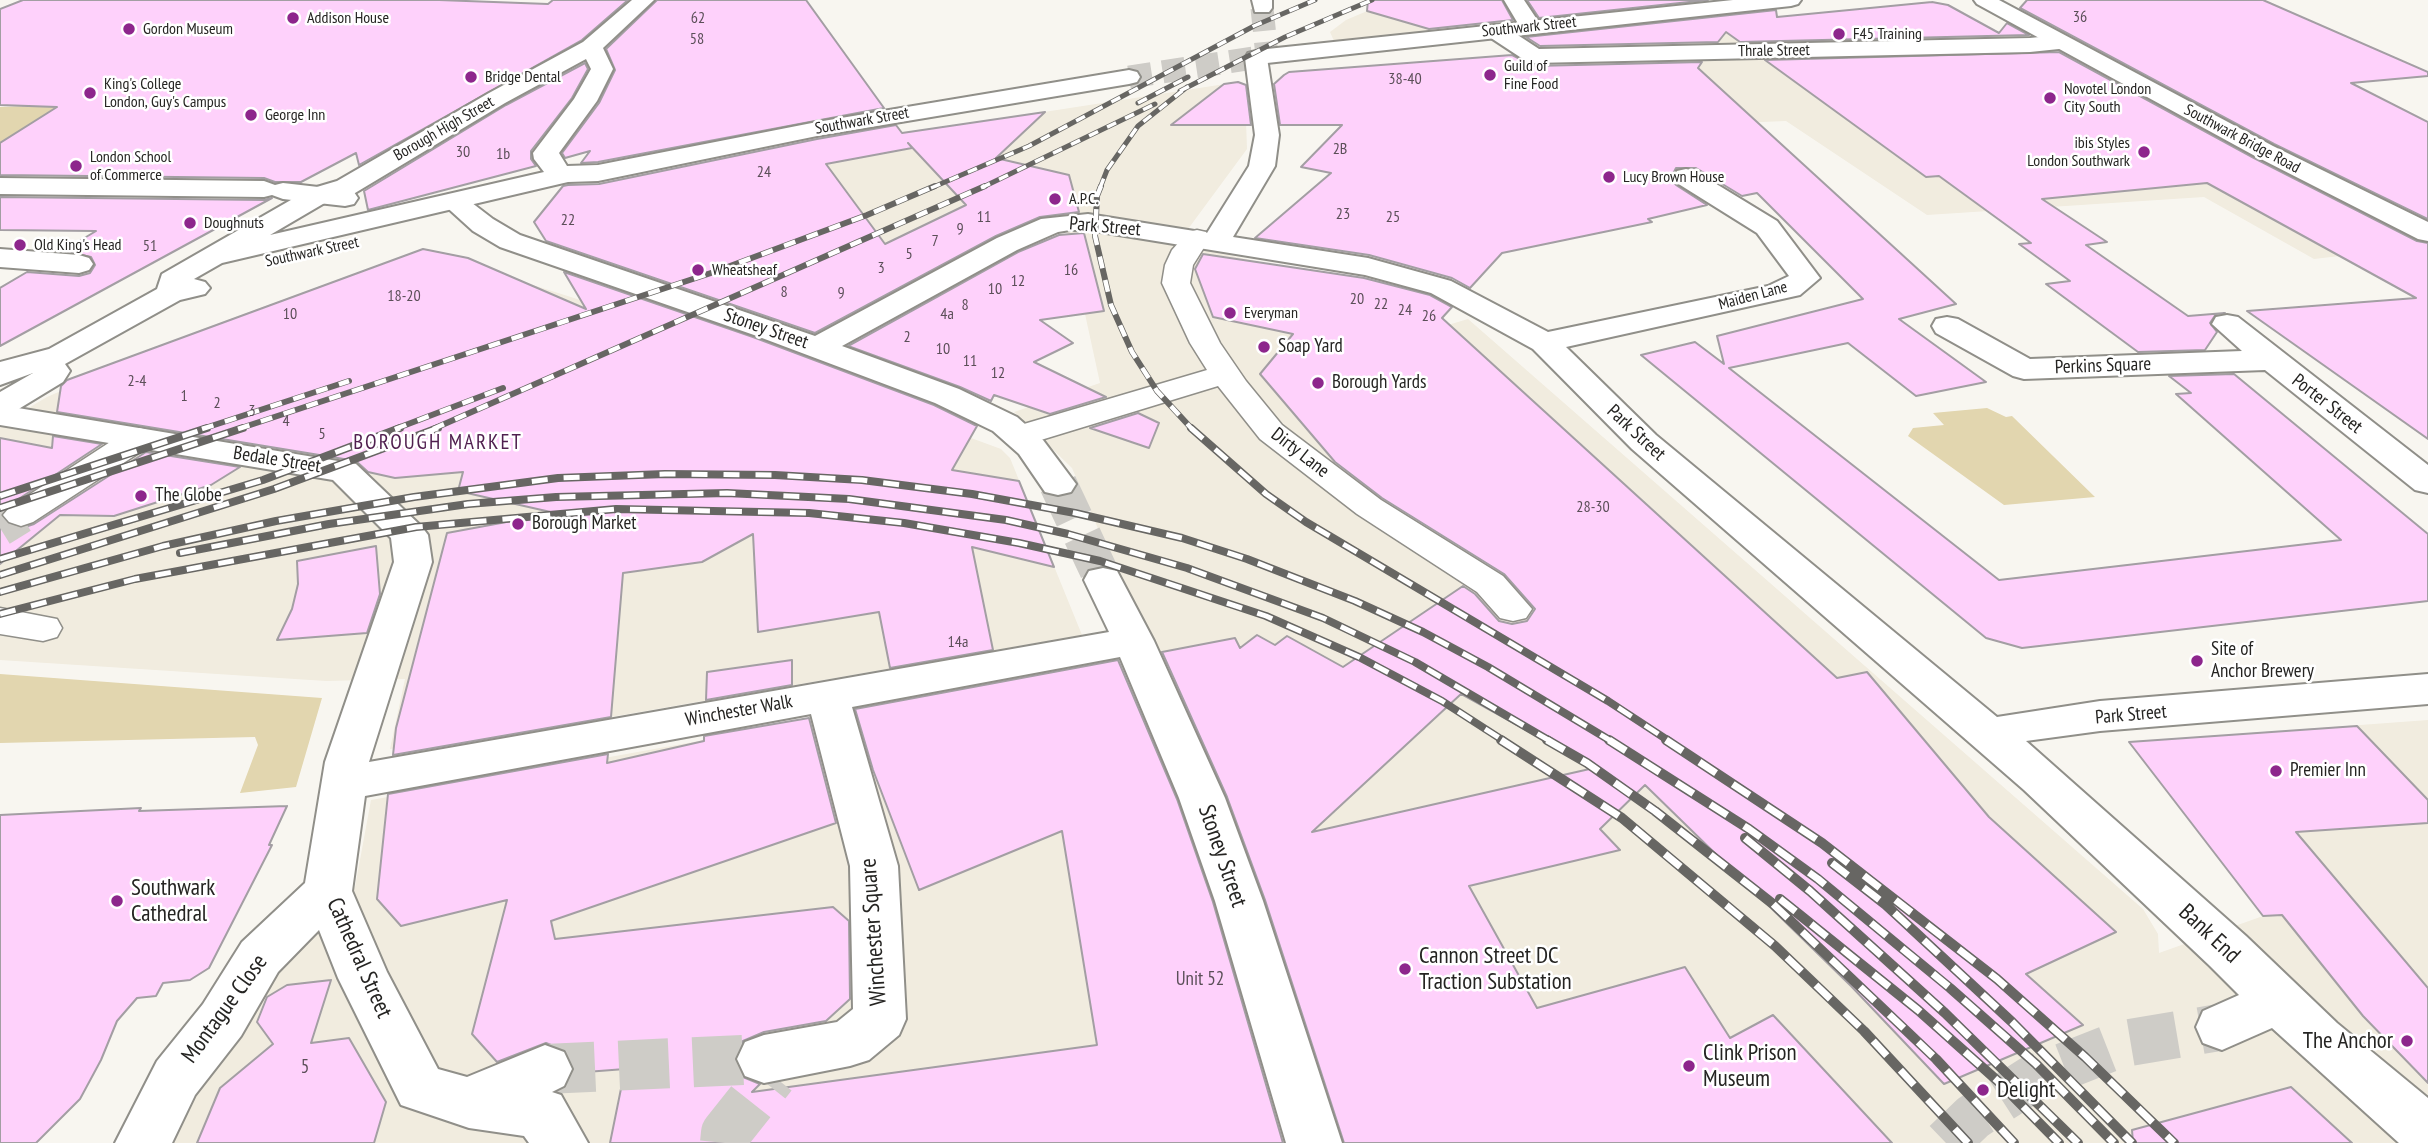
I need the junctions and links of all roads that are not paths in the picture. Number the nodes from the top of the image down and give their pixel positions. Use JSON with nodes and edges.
{"nodes":[{"id":1,"x":644,"y":0,"type":"edge"},
{"id":2,"x":1514,"y":0,"type":"edge"},
{"id":3,"x":1791,"y":0,"type":"edge"},
{"id":4,"x":1984,"y":0,"type":"edge"},
{"id":5,"x":1531,"y":27,"type":"junction"},
{"id":6,"x":1496,"y":31,"type":"junction"},
{"id":7,"x":2059,"y":41,"type":"junction"},
{"id":8,"x":591,"y":47,"type":"junction"},
{"id":9,"x":1129,"y":77,"type":"tunnel mouth"},
{"id":10,"x":598,"y":173,"type":"junction"},
{"id":11,"x":561,"y":176,"type":"junction"},
{"id":12,"x":1686,"y":177,"type":"dead end"},
{"id":13,"x":0,"y":186,"type":"edge"},
{"id":14,"x":336,"y":194,"type":"junction"},
{"id":15,"x":461,"y":208,"type":"junction"},
{"id":16,"x":2428,"y":233,"type":"edge"},
{"id":17,"x":298,"y":237,"type":"junction"},
{"id":18,"x":1206,"y":240,"type":"junction"},
{"id":19,"x":215,"y":256,"type":"junction"},
{"id":20,"x":0,"y":258,"type":"edge"},
{"id":21,"x":257,"y":263,"type":"junction"},
{"id":22,"x":79,"y":264,"type":"dead end"},
{"id":23,"x":177,"y":284,"type":"junction"},
{"id":24,"x":2227,"y":324,"type":"dead end"},
{"id":25,"x":1947,"y":326,"type":"dead end"},
{"id":26,"x":1544,"y":342,"type":"junction"},
{"id":27,"x":817,"y":347,"type":"junction"},
{"id":28,"x":60,"y":356,"type":"junction"},
{"id":29,"x":2270,"y":360,"type":"junction"},
{"id":30,"x":0,"y":374,"type":"edge"},
{"id":31,"x":1226,"y":374,"type":"junction"},
{"id":32,"x":0,"y":406,"type":"edge"},
{"id":33,"x":0,"y":415,"type":"edge"},
{"id":34,"x":1019,"y":436,"type":"junction"},
{"id":35,"x":139,"y":438,"type":"junction"},
{"id":36,"x":2428,"y":482,"type":"edge"},
{"id":37,"x":1058,"y":484,"type":"tunnel mouth"},
{"id":38,"x":21,"y":515,"type":"tunnel mouth"},
{"id":39,"x":1103,"y":580,"type":"tunnel mouth"},
{"id":40,"x":1513,"y":609,"type":"dead end"},
{"id":41,"x":0,"y":621,"type":"edge"},
{"id":42,"x":43,"y":628,"type":"dead end"},
{"id":43,"x":1134,"y":641,"type":"junction"},
{"id":44,"x":384,"y":651,"type":"joint"},
{"id":45,"x":2428,"y":689,"type":"edge"},
{"id":46,"x":827,"y":695,"type":"junction"},
{"id":47,"x":1991,"y":735,"type":"junction"},
{"id":48,"x":345,"y":783,"type":"junction"},
{"id":49,"x":328,"y":891,"type":"junction"},
{"id":50,"x":2278,"y":1002,"type":"junction"},
{"id":51,"x":2222,"y":1027,"type":"tunnel mouth"},
{"id":52,"x":770,"y":1064,"type":"tunnel mouth"},
{"id":53,"x":545,"y":1069,"type":"tunnel mouth"},
{"id":54,"x":469,"y":1103,"type":"junction"},
{"id":55,"x":2428,"y":1133,"type":"edge"},
{"id":56,"x":143,"y":1143,"type":"edge"},
{"id":57,"x":560,"y":1143,"type":"edge"},
{"id":58,"x":1314,"y":1143,"type":"edge"}],
"edges":[{"from":1,"to":8,"type":"street","name":"Borough High Street"},
{"from":2,"to":5,"type":"street"},
{"from":3,"to":5,"type":"street","name":"Southwark Street"},
{"from":4,"to":7,"type":"street","name":"Southwark Bridge Road"},
{"from":5,"to":6,"type":"street","name":"Southwark Street"},
{"from":6,"to":7,"type":"street","name":"Thrale Street"},
{"from":6,"to":18,"type":"street","name":"Southwark Street"},
{"from":7,"to":16,"type":"street","name":"Southwark Bridge Road"},
{"from":8,"to":11,"type":"street"},
{"from":8,"to":14,"type":"street","name":"Borough High Street"},
{"from":9,"to":10,"type":"street","name":"Southwark Street"},
{"from":10,"to":11,"type":"street","name":"Southwark Street"},
{"from":10,"to":15,"type":"street","name":"Southwark Street"},
{"from":11,"to":15,"type":"street","name":"Southwark Street"},
{"from":12,"to":26,"type":"street","name":"Maiden Lane"},
{"from":13,"to":14,"type":"street"},
{"from":14,"to":17,"type":"street","name":"Borough High Street"},
{"from":14,"to":19,"type":"street","name":"Borough High Street"},
{"from":15,"to":17,"type":"street","name":"Southwark Street"},
{"from":15,"to":21,"type":"street","name":"Southwark Street"},
{"from":15,"to":27,"type":"street","name":"Stoney Street"},
{"from":17,"to":19,"type":"street","name":"Southwark Street"},
{"from":17,"to":21,"type":"street","name":"Borough High Street"},
{"from":18,"to":26,"type":"street","name":"Park Street"},
{"from":18,"to":27,"type":"street","name":"Park Street"},
{"from":18,"to":31,"type":"street","name":"Dirty Lane"},
{"from":19,"to":23,"type":"street","name":"Borough High Street"},
{"from":20,"to":22,"type":"street"},
{"from":21,"to":23,"type":"street","name":"Borough High Street"},
{"from":23,"to":28,"type":"street","name":"Borough High Street"},
{"from":24,"to":29,"type":"street","name":"Porter Street"},
{"from":25,"to":29,"type":"street","name":"Perkins Square"},
{"from":26,"to":47,"type":"street","name":"Park Street"},
{"from":27,"to":34,"type":"street","name":"Stoney Street"},
{"from":28,"to":30,"type":"street","name":"Borough High Street"},
{"from":28,"to":32,"type":"street","name":"Borough High Street"},
{"from":29,"to":36,"type":"street","name":"Porter Street"},
{"from":31,"to":34,"type":"street"},
{"from":31,"to":40,"type":"street","name":"Dirty Lane"},
{"from":33,"to":35,"type":"street","name":"Bedale Street"},
{"from":34,"to":37,"type":"street","name":"Stoney Street"},
{"from":35,"to":38,"type":"street"},
{"from":35,"to":44,"type":"street","name":"Bedale Street"},
{"from":39,"to":43,"type":"street","name":"Stoney Street"},
{"from":41,"to":42,"type":"street"},
{"from":43,"to":46,"type":"street","name":"Winchester Walk"},
{"from":43,"to":58,"type":"street","name":"Stoney Street"},
{"from":44,"to":48,"type":"street","name":"Cathedral Street"},
{"from":45,"to":47,"type":"street","name":"Park Street"},
{"from":46,"to":48,"type":"street","name":"Winchester Walk"},
{"from":46,"to":52,"type":"street","name":"Winchester Square"},
{"from":47,"to":50,"type":"street","name":"Bank End"},
{"from":48,"to":49,"type":"street","name":"Cathedral Street"},
{"from":49,"to":54,"type":"street","name":"Cathedral Street"},
{"from":49,"to":56,"type":"street","name":"Montague Close"},
{"from":50,"to":51,"type":"street"},
{"from":50,"to":55,"type":"street","name":"Bank End"},
{"from":53,"to":54,"type":"street"},
{"from":54,"to":57,"type":"street"}]}
